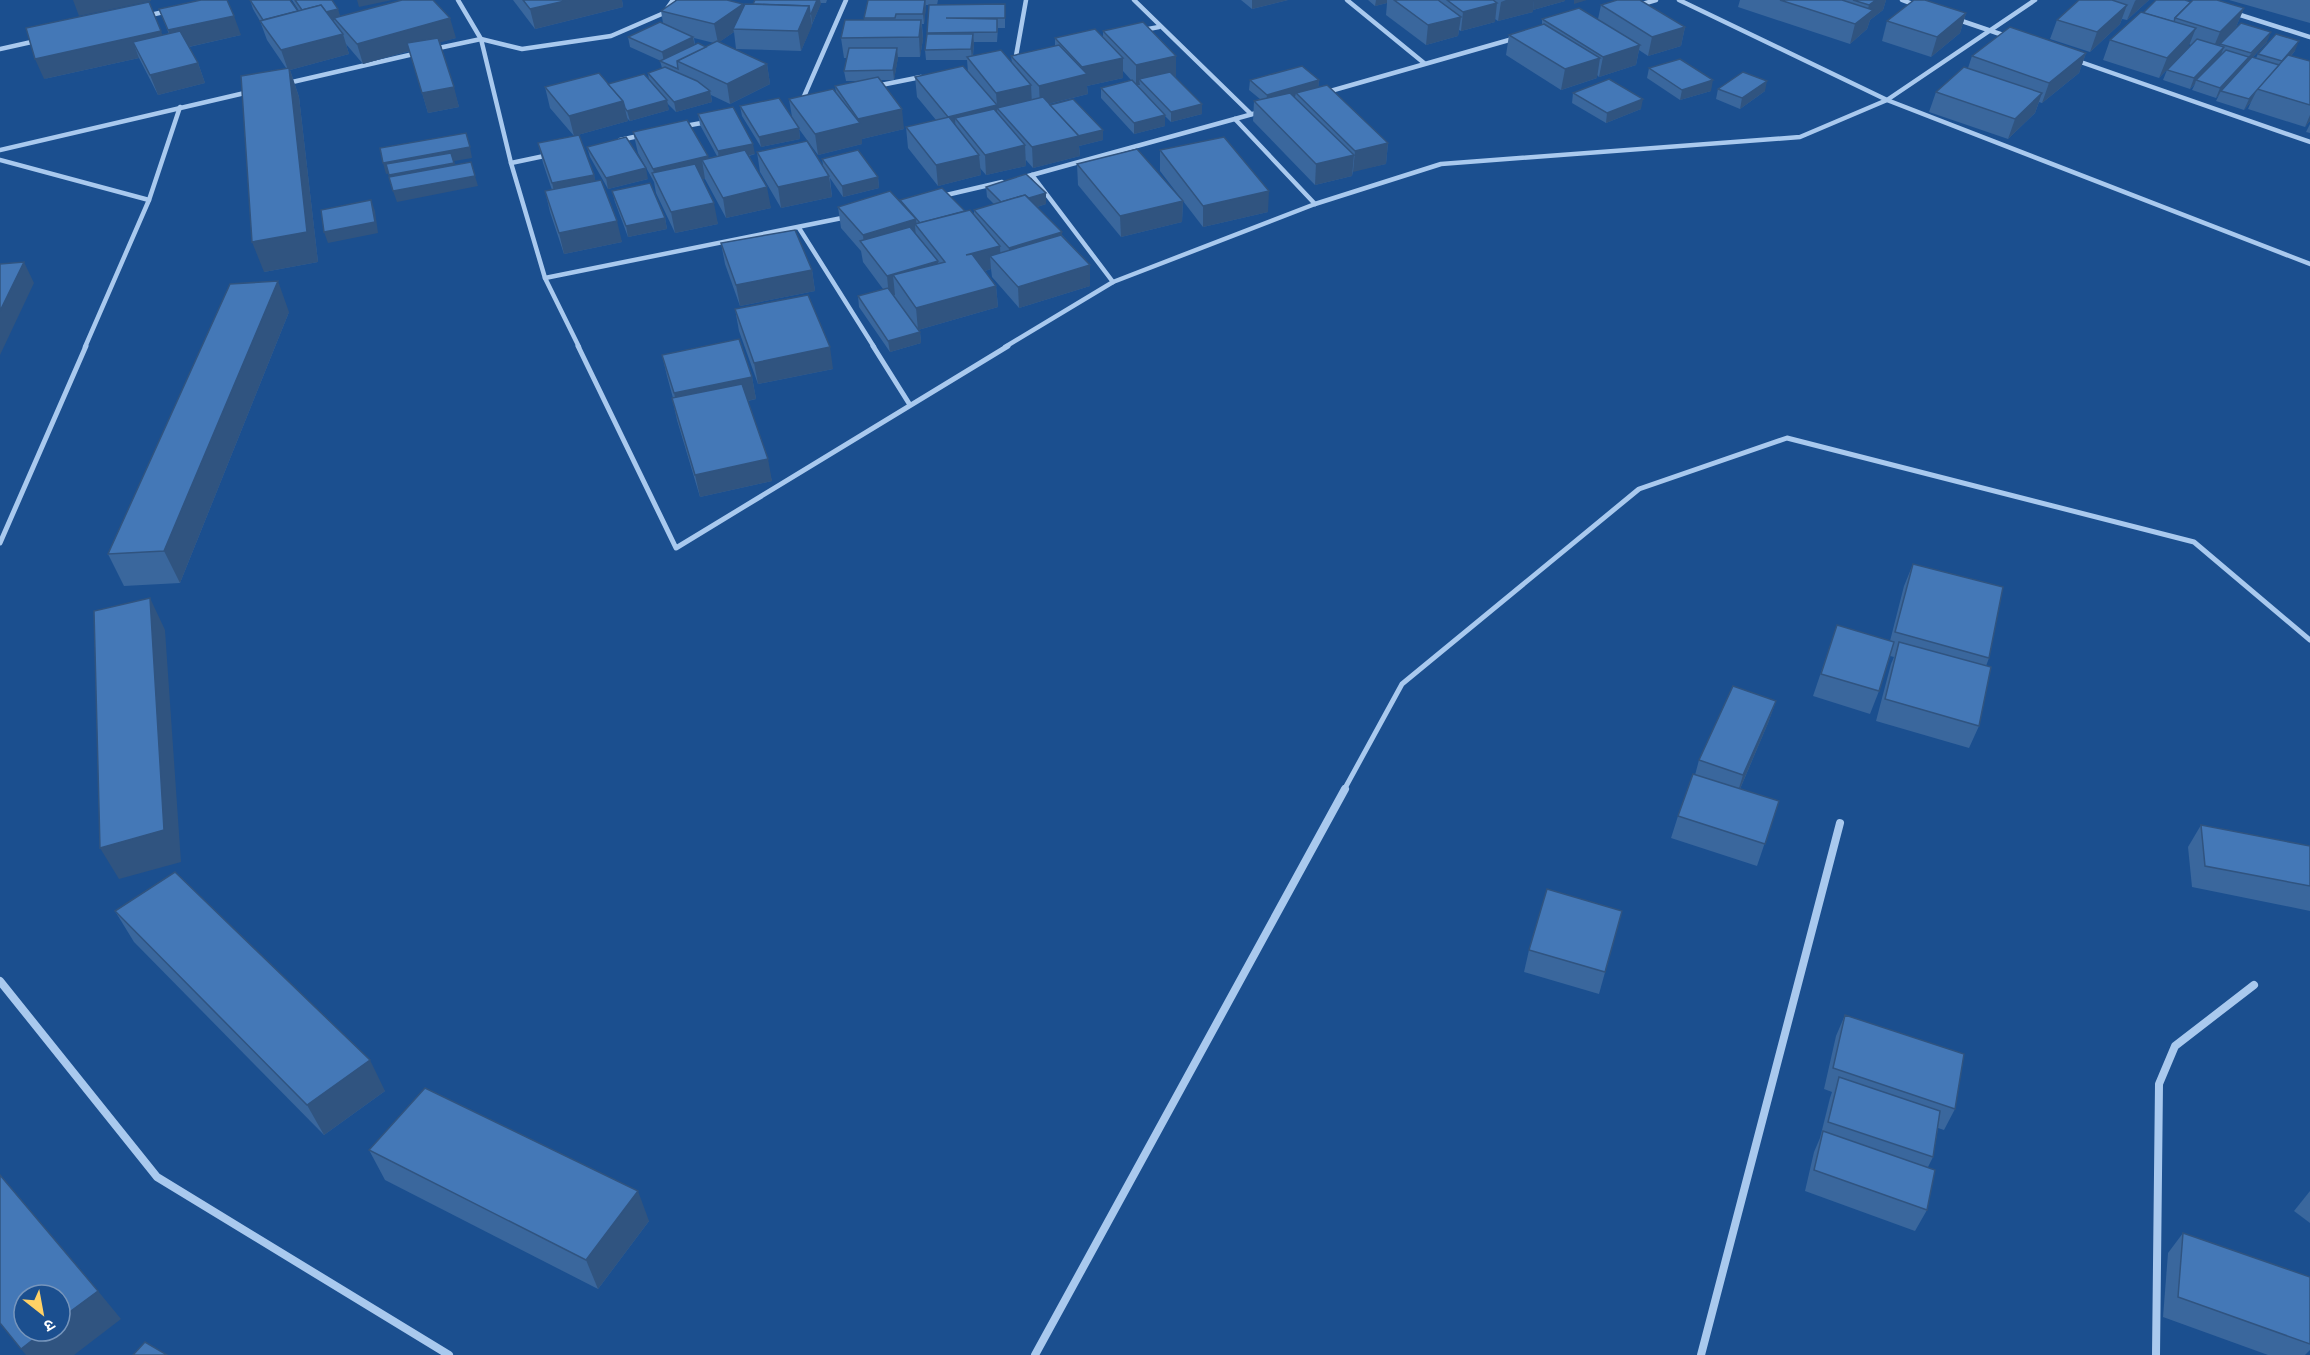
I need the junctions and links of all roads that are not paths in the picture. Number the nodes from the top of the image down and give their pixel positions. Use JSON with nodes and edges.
{"nodes":[{"id":1,"x":458,"y":0,"type":"edge"},
{"id":2,"x":674,"y":0,"type":"edge"},
{"id":3,"x":846,"y":0,"type":"edge"},
{"id":4,"x":1026,"y":0,"type":"edge"},
{"id":5,"x":1134,"y":0,"type":"edge"},
{"id":6,"x":1347,"y":0,"type":"edge"},
{"id":7,"x":1656,"y":0,"type":"edge"},
{"id":8,"x":1679,"y":0,"type":"edge"},
{"id":9,"x":1902,"y":0,"type":"edge"},
{"id":10,"x":2035,"y":0,"type":"edge"},
{"id":11,"x":1633,"y":6,"type":"edge"},
{"id":12,"x":1924,"y":8,"type":"edge"},
{"id":13,"x":170,"y":10,"type":"edge"},
{"id":14,"x":2225,"y":10,"type":"edge"},
{"id":15,"x":1945,"y":15,"type":"edge"},
{"id":16,"x":136,"y":18,"type":"edge"},
{"id":17,"x":1159,"y":27,"type":"junction"},
{"id":18,"x":1988,"y":30,"type":"junction"},
{"id":19,"x":1137,"y":31,"type":"edge"},
{"id":20,"x":2310,"y":37,"type":"edge"},
{"id":21,"x":1517,"y":38,"type":"edge"},
{"id":22,"x":2010,"y":38,"type":"edge"},
{"id":23,"x":45,"y":39,"type":"edge"},
{"id":24,"x":481,"y":39,"type":"junction"},
{"id":25,"x":0,"y":49,"type":"edge"},
{"id":26,"x":1028,"y":54,"type":"edge"},
{"id":27,"x":1017,"y":56,"type":"junction"},
{"id":28,"x":2066,"y":57,"type":"edge"},
{"id":29,"x":1005,"y":59,"type":"edge"},
{"id":30,"x":1424,"y":63,"type":"junction"},
{"id":31,"x":926,"y":76,"type":"edge"},
{"id":32,"x":285,"y":84,"type":"edge"},
{"id":33,"x":870,"y":88,"type":"edge"},
{"id":34,"x":250,"y":92,"type":"edge"},
{"id":35,"x":1318,"y":94,"type":"edge"},
{"id":36,"x":813,"y":100,"type":"edge"},
{"id":37,"x":1887,"y":100,"type":"junction"},
{"id":38,"x":802,"y":102,"type":"junction"},
{"id":39,"x":790,"y":104,"type":"edge"},
{"id":40,"x":180,"y":107,"type":"junction"},
{"id":41,"x":1262,"y":111,"type":"edge"},
{"id":42,"x":1251,"y":114,"type":"junction"},
{"id":43,"x":1235,"y":119,"type":"junction"},
{"id":44,"x":709,"y":121,"type":"edge"},
{"id":45,"x":674,"y":129,"type":"edge"},
{"id":46,"x":651,"y":134,"type":"edge"},
{"id":47,"x":616,"y":141,"type":"edge"},
{"id":48,"x":2310,"y":142,"type":"edge"},
{"id":49,"x":0,"y":150,"type":"edge"},
{"id":50,"x":558,"y":153,"type":"edge"},
{"id":51,"x":0,"y":160,"type":"edge"},
{"id":52,"x":511,"y":163,"type":"junction"},
{"id":53,"x":1032,"y":175,"type":"junction"},
{"id":54,"x":940,"y":196,"type":"edge"},
{"id":55,"x":148,"y":200,"type":"junction"},
{"id":56,"x":1315,"y":204,"type":"junction"},
{"id":57,"x":849,"y":216,"type":"edge"},
{"id":58,"x":799,"y":228,"type":"junction"},
{"id":59,"x":2310,"y":264,"type":"edge"},
{"id":60,"x":545,"y":278,"type":"junction"},
{"id":61,"x":1113,"y":282,"type":"junction"},
{"id":62,"x":910,"y":405,"type":"junction"},
{"id":63,"x":0,"y":543,"type":"edge"},
{"id":64,"x":2310,"y":640,"type":"edge"},
{"id":65,"x":1840,"y":823,"type":"dead end"},
{"id":66,"x":0,"y":981,"type":"edge"},
{"id":67,"x":2254,"y":985,"type":"dead end"},
{"id":68,"x":449,"y":1355,"type":"edge"},
{"id":69,"x":1035,"y":1355,"type":"edge"},
{"id":70,"x":1701,"y":1355,"type":"edge"},
{"id":71,"x":2156,"y":1355,"type":"edge"}],
"edges":[{"from":1,"to":24,"type":"street"},
{"from":2,"to":24,"type":"street"},
{"from":3,"to":38,"type":"street"},
{"from":4,"to":27,"type":"street"},
{"from":5,"to":17,"type":"street"},
{"from":6,"to":30,"type":"street"},
{"from":7,"to":11,"type":"street"},
{"from":8,"to":37,"type":"street"},
{"from":9,"to":12,"type":"street"},
{"from":10,"to":18,"type":"street"},
{"from":13,"to":16,"type":"street"},
{"from":14,"to":20,"type":"street"},
{"from":15,"to":18,"type":"street"},
{"from":17,"to":19,"type":"street"},
{"from":17,"to":42,"type":"street"},
{"from":18,"to":22,"type":"street"},
{"from":18,"to":37,"type":"street"},
{"from":21,"to":30,"type":"street"},
{"from":23,"to":25,"type":"street"},
{"from":24,"to":32,"type":"street"},
{"from":24,"to":52,"type":"street"},
{"from":26,"to":27,"type":"street"},
{"from":27,"to":29,"type":"street"},
{"from":28,"to":48,"type":"street"},
{"from":30,"to":35,"type":"street"},
{"from":31,"to":33,"type":"street"},
{"from":34,"to":40,"type":"street"},
{"from":36,"to":38,"type":"street"},
{"from":37,"to":56,"type":"street"},
{"from":37,"to":59,"type":"street"},
{"from":38,"to":39,"type":"street"},
{"from":40,"to":49,"type":"street"},
{"from":40,"to":55,"type":"street"},
{"from":41,"to":42,"type":"street"},
{"from":42,"to":43,"type":"street"},
{"from":43,"to":53,"type":"street"},
{"from":43,"to":56,"type":"street"},
{"from":44,"to":45,"type":"street"},
{"from":46,"to":47,"type":"street"},
{"from":50,"to":52,"type":"street"},
{"from":51,"to":55,"type":"street"},
{"from":52,"to":60,"type":"street"},
{"from":53,"to":54,"type":"street"},
{"from":53,"to":61,"type":"street"},
{"from":55,"to":63,"type":"street"},
{"from":56,"to":61,"type":"street"},
{"from":57,"to":58,"type":"street"},
{"from":58,"to":60,"type":"street"},
{"from":58,"to":62,"type":"street"},
{"from":60,"to":62,"type":"street"},
{"from":61,"to":62,"type":"street"},
{"from":64,"to":69,"type":"street"},
{"from":65,"to":70,"type":"street"},
{"from":66,"to":68,"type":"street"},
{"from":67,"to":71,"type":"street"}]}
